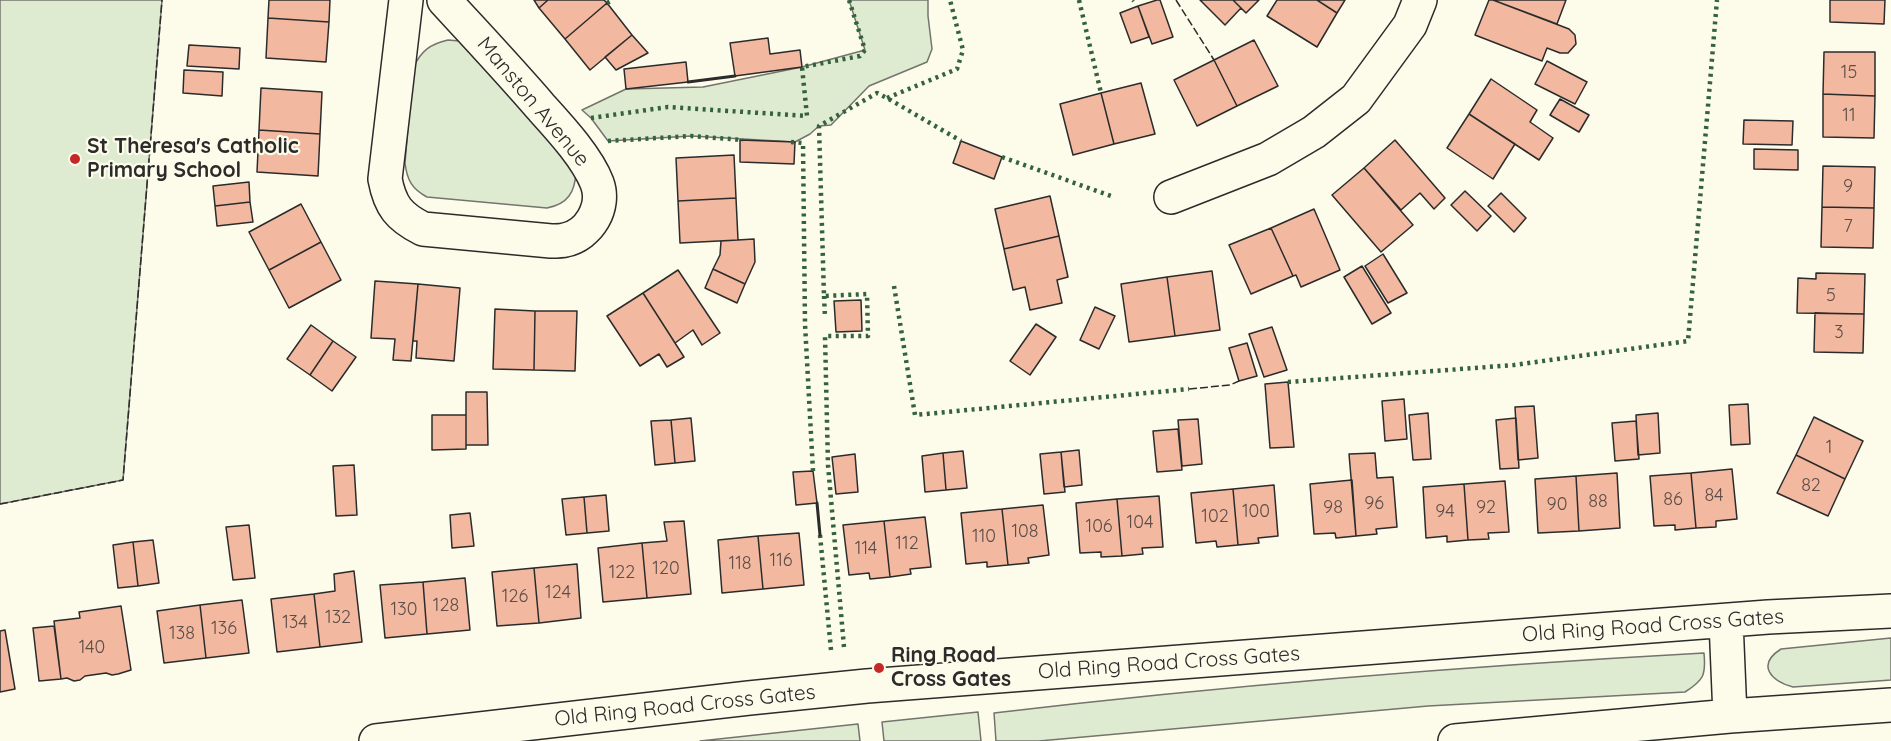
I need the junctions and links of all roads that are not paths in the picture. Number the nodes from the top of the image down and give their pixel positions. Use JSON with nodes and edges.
{"nodes":[{"id":1,"x":406,"y":0,"type":"edge"},
{"id":2,"x":444,"y":0,"type":"edge"},
{"id":3,"x":1420,"y":0,"type":"edge"},
{"id":4,"x":1171,"y":197,"type":"dead end"},
{"id":5,"x":1891,"y":610,"type":"edge"},
{"id":6,"x":1726,"y":621,"type":"junction"},
{"id":7,"x":1891,"y":705,"type":"edge"},
{"id":8,"x":1730,"y":716,"type":"junction"},
{"id":9,"x":376,"y":741,"type":"edge"},
{"id":10,"x":1455,"y":741,"type":"edge"}],
"edges":[{"from":1,"to":2,"type":"main road","name":"Manston Avenue"},
{"from":3,"to":4,"type":"main road"},
{"from":5,"to":6,"type":"main road","name":"Old Ring Road Cross Gates"},
{"from":6,"to":8,"type":"main road"},
{"from":6,"to":9,"type":"main road","name":"Old Ring Road Cross Gates"},
{"from":7,"to":8,"type":"main road"},
{"from":8,"to":10,"type":"main road"}]}
